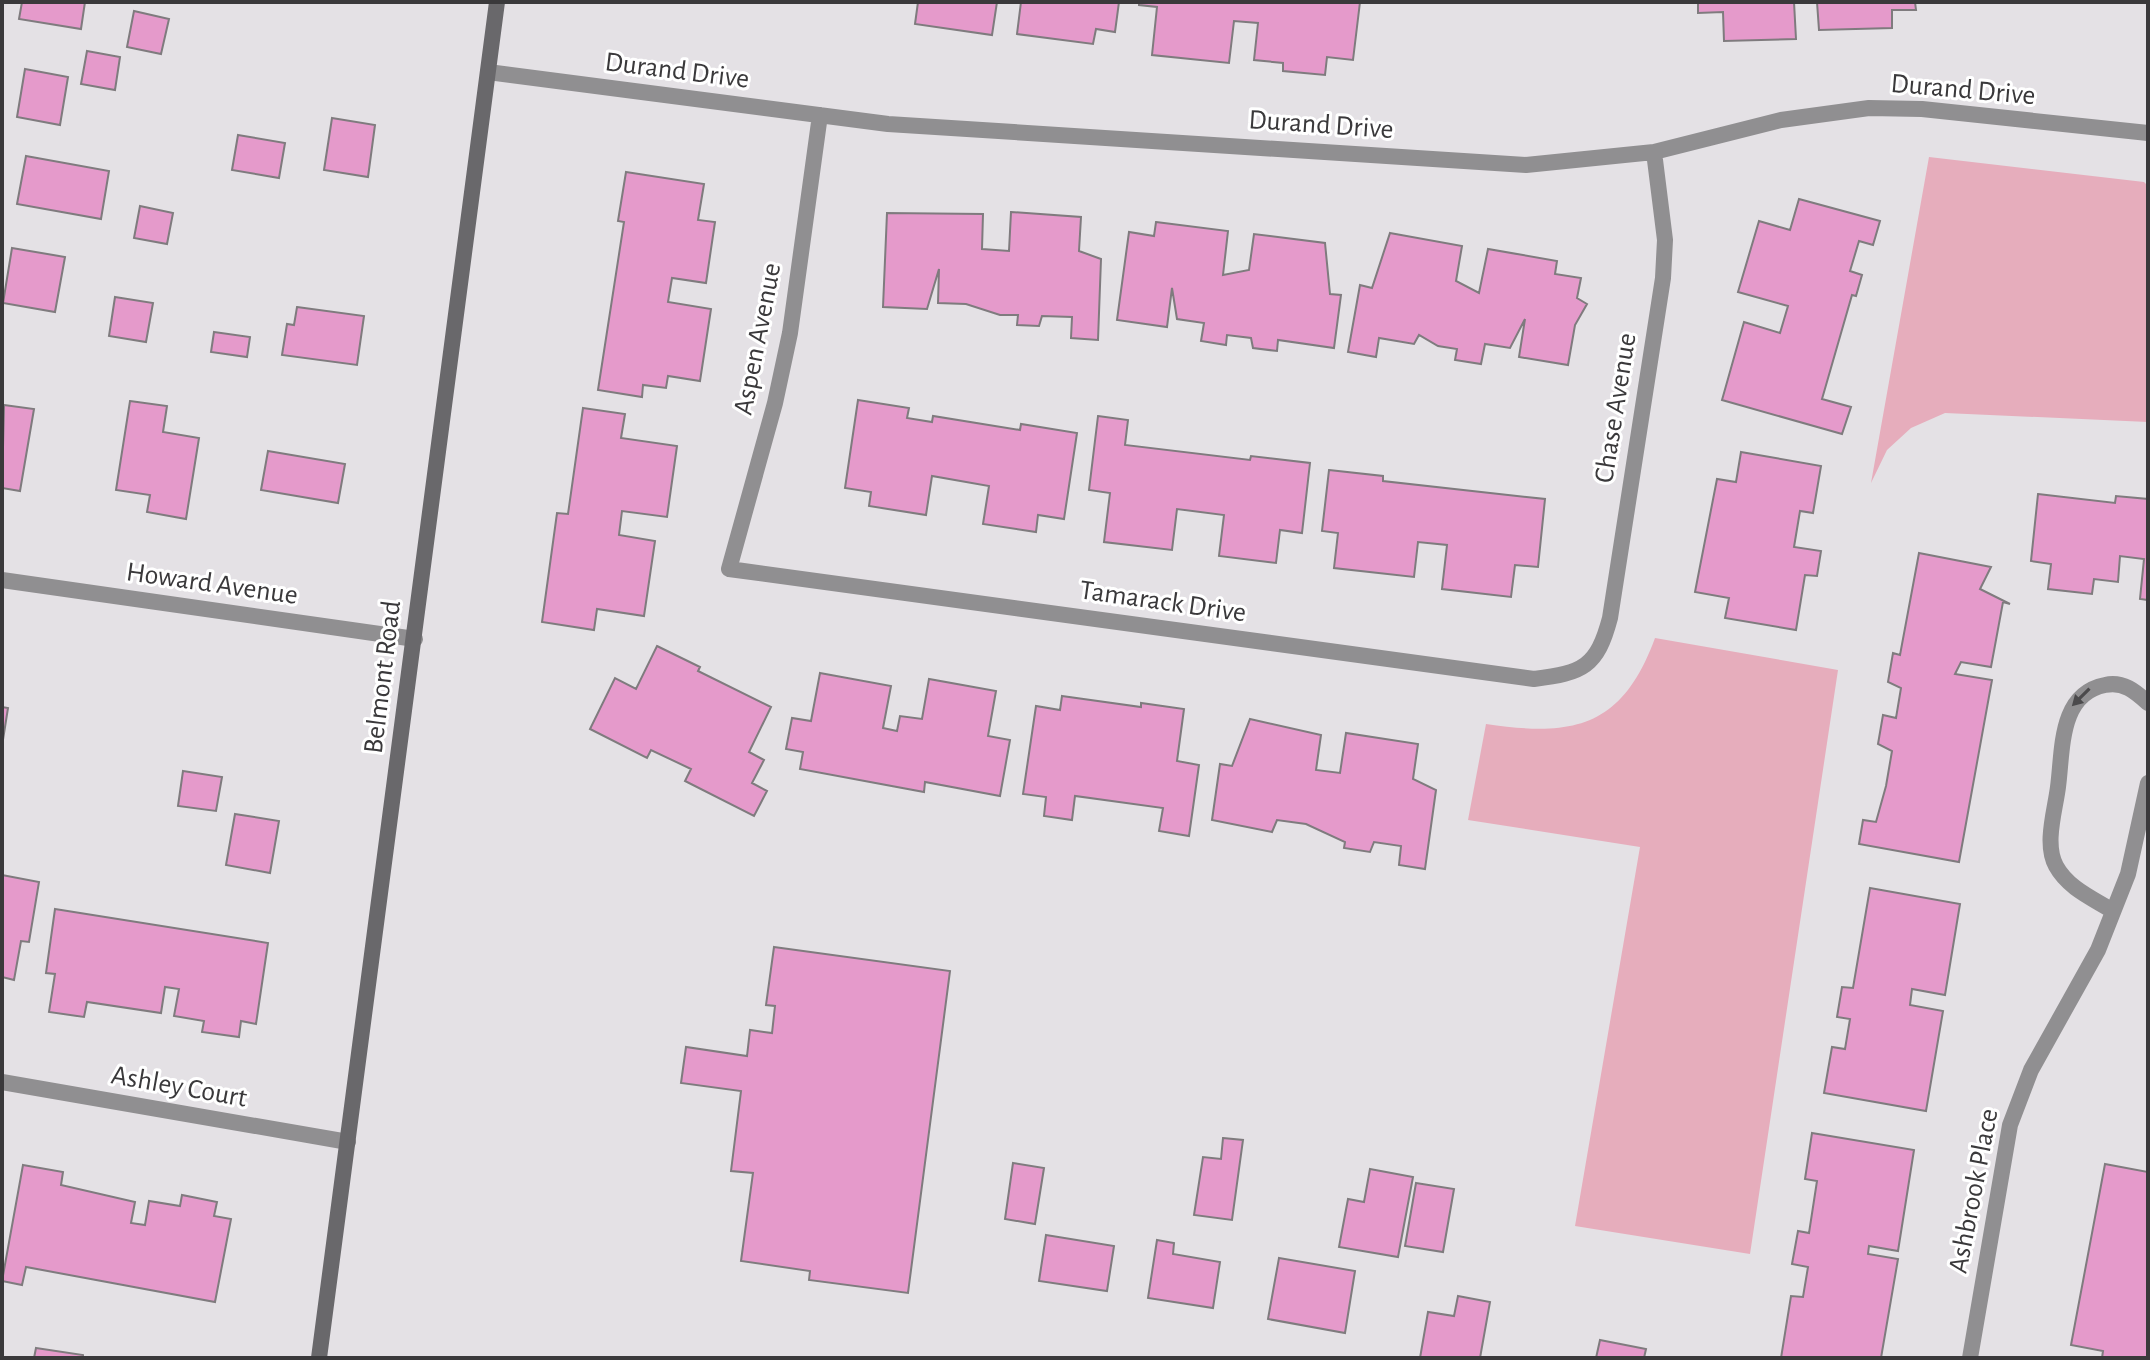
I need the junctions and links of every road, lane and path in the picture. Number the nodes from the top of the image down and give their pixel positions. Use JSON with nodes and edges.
{"nodes":[{"id":1,"x":497,"y":2,"type":"edge"},
{"id":2,"x":488,"y":72,"type":"junction"},
{"id":3,"x":820,"y":115,"type":"junction"},
{"id":4,"x":2148,"y":133,"type":"edge"},
{"id":5,"x":1654,"y":152,"type":"junction"},
{"id":6,"x":729,"y":569,"type":"joint"},
{"id":7,"x":2,"y":580,"type":"edge"},
{"id":8,"x":415,"y":639,"type":"junction"},
{"id":9,"x":1589,"y":666,"type":"joint"},
{"id":10,"x":2148,"y":703,"type":"edge"},
{"id":11,"x":2148,"y":783,"type":"edge"},
{"id":12,"x":2113,"y":911,"type":"junction"},
{"id":13,"x":2,"y":1082,"type":"edge"},
{"id":14,"x":348,"y":1142,"type":"junction"},
{"id":15,"x":319,"y":1358,"type":"edge"},
{"id":16,"x":1970,"y":1358,"type":"edge"}],
"edges":[{"from":1,"to":2,"type":"main road","name":"Belmont Road"},
{"from":2,"to":3,"type":"street","name":"Durand Drive"},
{"from":2,"to":8,"type":"main road","name":"Belmont Road"},
{"from":3,"to":5,"type":"street","name":"Durand Drive"},
{"from":3,"to":6,"type":"street","name":"Aspen Avenue"},
{"from":4,"to":5,"type":"street","name":"Durand Drive"},
{"from":5,"to":9,"type":"street","name":"Chase Avenue"},
{"from":6,"to":9,"type":"street","name":"Tamarack Drive"},
{"from":7,"to":8,"type":"street","name":"Howard Avenue"},
{"from":8,"to":14,"type":"main road","name":"Belmont Road"},
{"from":10,"to":12,"type":"street","one_way":true},
{"from":11,"to":12,"type":"street","name":"Ashbrook Place"},
{"from":12,"to":16,"type":"street","name":"Ashbrook Place"},
{"from":13,"to":14,"type":"street","name":"Ashley Court"},
{"from":14,"to":15,"type":"main road","name":"Belmont Road"}]}
